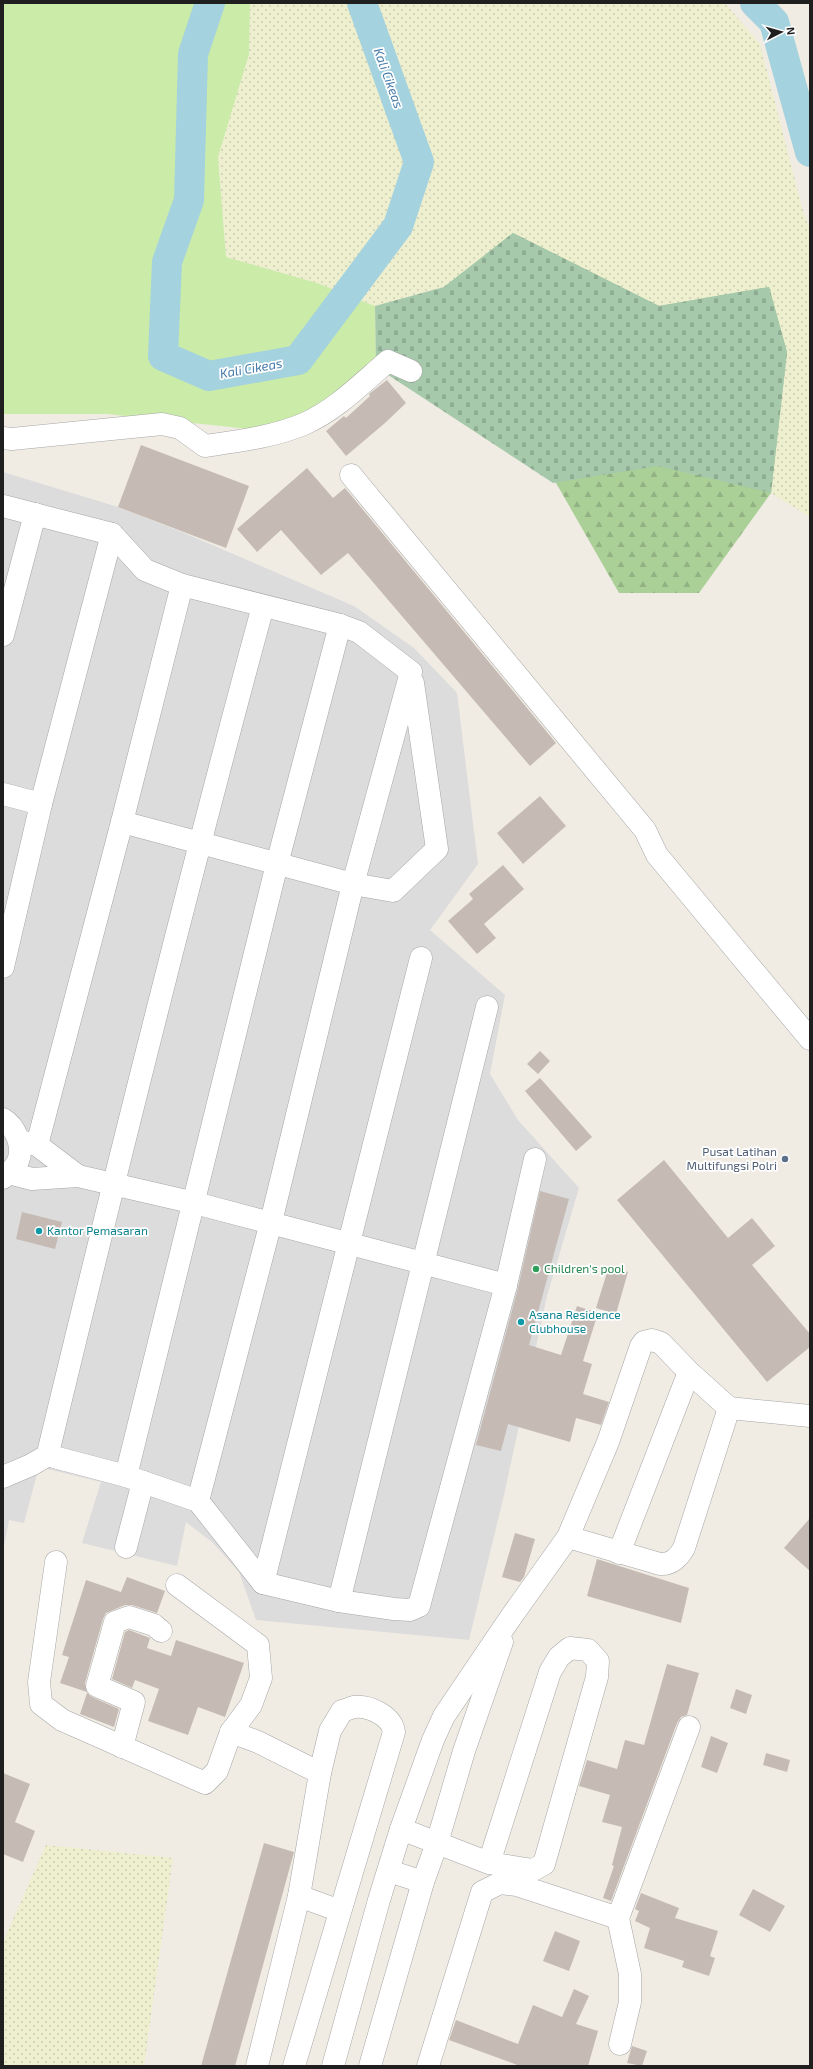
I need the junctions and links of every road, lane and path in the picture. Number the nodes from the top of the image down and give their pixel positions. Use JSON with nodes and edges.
{"nodes":[{"id":1,"x":411,"y":372,"type":"dead end"},
{"id":2,"x":3,"y":438,"type":"edge"},
{"id":3,"x":351,"y":475,"type":"dead end"},
{"id":4,"x":3,"y":506,"type":"edge"},
{"id":5,"x":35,"y":514,"type":"junction"},
{"id":6,"x":112,"y":534,"type":"junction"},
{"id":7,"x":182,"y":585,"type":"junction"},
{"id":8,"x":263,"y":606,"type":"junction"},
{"id":9,"x":340,"y":625,"type":"junction"},
{"id":10,"x":3,"y":635,"type":"edge"},
{"id":11,"x":411,"y":672,"type":"junction"},
{"id":12,"x":3,"y":794,"type":"edge"},
{"id":13,"x":41,"y":804,"type":"junction"},
{"id":14,"x":122,"y":822,"type":"junction"},
{"id":15,"x":199,"y":842,"type":"junction"},
{"id":16,"x":277,"y":864,"type":"junction"},
{"id":17,"x":353,"y":884,"type":"junction"},
{"id":18,"x":422,"y":958,"type":"dead end"},
{"id":19,"x":3,"y":967,"type":"edge"},
{"id":20,"x":487,"y":1006,"type":"dead end"},
{"id":21,"x":810,"y":1039,"type":"edge"},
{"id":22,"x":3,"y":1119,"type":"edge"},
{"id":23,"x":28,"y":1143,"type":"junction"},
{"id":24,"x":535,"y":1159,"type":"dead end"},
{"id":25,"x":6,"y":1176,"type":"edge"},
{"id":26,"x":78,"y":1176,"type":"junction"},
{"id":27,"x":113,"y":1184,"type":"junction"},
{"id":28,"x":195,"y":1203,"type":"junction"},
{"id":29,"x":271,"y":1222,"type":"junction"},
{"id":30,"x":349,"y":1243,"type":"junction"},
{"id":31,"x":423,"y":1262,"type":"junction"},
{"id":32,"x":506,"y":1285,"type":"junction"},
{"id":33,"x":689,"y":1372,"type":"junction"},
{"id":34,"x":729,"y":1408,"type":"junction"},
{"id":35,"x":810,"y":1416,"type":"edge"},
{"id":36,"x":50,"y":1454,"type":"junction"},
{"id":37,"x":3,"y":1477,"type":"edge"},
{"id":38,"x":134,"y":1479,"type":"junction"},
{"id":39,"x":198,"y":1501,"type":"junction"},
{"id":40,"x":568,"y":1537,"type":"junction"},
{"id":41,"x":126,"y":1547,"type":"dead end"},
{"id":42,"x":619,"y":1553,"type":"junction"},
{"id":43,"x":56,"y":1562,"type":"dead end"},
{"id":44,"x":263,"y":1583,"type":"junction"},
{"id":45,"x":177,"y":1585,"type":"dead end"},
{"id":46,"x":340,"y":1601,"type":"junction"},
{"id":47,"x":511,"y":1617,"type":"junction"},
{"id":48,"x":162,"y":1631,"type":"dead end"},
{"id":49,"x":689,"y":1727,"type":"dead end"},
{"id":50,"x":231,"y":1732,"type":"junction"},
{"id":51,"x":122,"y":1747,"type":"junction"},
{"id":52,"x":320,"y":1773,"type":"junction"},
{"id":53,"x":379,"y":1784,"type":"junction"},
{"id":54,"x":413,"y":1794,"type":"junction"},
{"id":55,"x":401,"y":1830,"type":"junction"},
{"id":56,"x":437,"y":1843,"type":"junction"},
{"id":57,"x":489,"y":1863,"type":"junction"},
{"id":58,"x":389,"y":1871,"type":"junction"},
{"id":59,"x":423,"y":1882,"type":"junction"},
{"id":60,"x":299,"y":1896,"type":"junction"},
{"id":61,"x":340,"y":1911,"type":"junction"},
{"id":62,"x":618,"y":1918,"type":"junction"},
{"id":63,"x":326,"y":1959,"type":"junction"},
{"id":64,"x":360,"y":1968,"type":"junction"},
{"id":65,"x":620,"y":2044,"type":"dead end"},
{"id":66,"x":257,"y":2066,"type":"edge"},
{"id":67,"x":294,"y":2066,"type":"edge"},
{"id":68,"x":334,"y":2066,"type":"edge"},
{"id":69,"x":370,"y":2066,"type":"edge"},
{"id":70,"x":428,"y":2066,"type":"edge"}],
"edges":[{"from":1,"to":2,"type":"street"},
{"from":3,"to":21,"type":"street"},
{"from":4,"to":5,"type":"street"},
{"from":5,"to":6,"type":"street"},
{"from":5,"to":10,"type":"street"},
{"from":6,"to":7,"type":"street"},
{"from":6,"to":13,"type":"street"},
{"from":7,"to":8,"type":"street"},
{"from":7,"to":14,"type":"street"},
{"from":8,"to":9,"type":"street"},
{"from":8,"to":15,"type":"street"},
{"from":9,"to":11,"type":"street"},
{"from":9,"to":16,"type":"street"},
{"from":11,"to":17,"type":"street"},
{"from":11,"to":17,"type":"street"},
{"from":12,"to":13,"type":"street"},
{"from":13,"to":19,"type":"street"},
{"from":14,"to":15,"type":"street"},
{"from":14,"to":23,"type":"street"},
{"from":15,"to":16,"type":"street"},
{"from":15,"to":27,"type":"street"},
{"from":16,"to":17,"type":"street"},
{"from":16,"to":28,"type":"street"},
{"from":17,"to":29,"type":"street"},
{"from":18,"to":30,"type":"street"},
{"from":20,"to":31,"type":"street"},
{"from":22,"to":23,"type":"street"},
{"from":23,"to":25,"type":"street"},
{"from":23,"to":26,"type":"street"},
{"from":24,"to":32,"type":"street"},
{"from":25,"to":26,"type":"street"},
{"from":26,"to":27,"type":"street"},
{"from":27,"to":28,"type":"street"},
{"from":27,"to":36,"type":"street"},
{"from":28,"to":29,"type":"street"},
{"from":28,"to":38,"type":"street"},
{"from":29,"to":30,"type":"street"},
{"from":29,"to":39,"type":"street"},
{"from":30,"to":31,"type":"street"},
{"from":30,"to":44,"type":"street"},
{"from":31,"to":32,"type":"street"},
{"from":31,"to":46,"type":"street"},
{"from":32,"to":46,"type":"street"},
{"from":33,"to":34,"type":"street"},
{"from":33,"to":40,"type":"street"},
{"from":33,"to":42,"type":"street"},
{"from":34,"to":35,"type":"street"},
{"from":34,"to":42,"type":"street"},
{"from":36,"to":37,"type":"street"},
{"from":36,"to":38,"type":"street"},
{"from":38,"to":39,"type":"street"},
{"from":38,"to":41,"type":"street"},
{"from":39,"to":44,"type":"street"},
{"from":40,"to":42,"type":"street"},
{"from":40,"to":47,"type":"street"},
{"from":43,"to":51,"type":"street"},
{"from":44,"to":46,"type":"street"},
{"from":45,"to":50,"type":"street"},
{"from":47,"to":54,"type":"street"},
{"from":47,"to":56,"type":"street"},
{"from":48,"to":51,"type":"street"},
{"from":49,"to":62,"type":"street"},
{"from":50,"to":51,"type":"street"},
{"from":50,"to":52,"type":"street"},
{"from":52,"to":53,"type":"street"},
{"from":52,"to":60,"type":"street"},
{"from":53,"to":54,"type":"street"},
{"from":53,"to":61,"type":"street"},
{"from":54,"to":55,"type":"street"},
{"from":55,"to":56,"type":"street"},
{"from":55,"to":58,"type":"street"},
{"from":56,"to":57,"type":"street"},
{"from":56,"to":59,"type":"street"},
{"from":57,"to":57,"type":"street"},
{"from":58,"to":59,"type":"street"},
{"from":58,"to":64,"type":"street"},
{"from":59,"to":69,"type":"street"},
{"from":60,"to":61,"type":"street"},
{"from":60,"to":66,"type":"street"},
{"from":61,"to":63,"type":"street"},
{"from":62,"to":65,"type":"street"},
{"from":62,"to":70,"type":"street"},
{"from":63,"to":64,"type":"street"},
{"from":63,"to":67,"type":"street"},
{"from":64,"to":68,"type":"street"}]}
